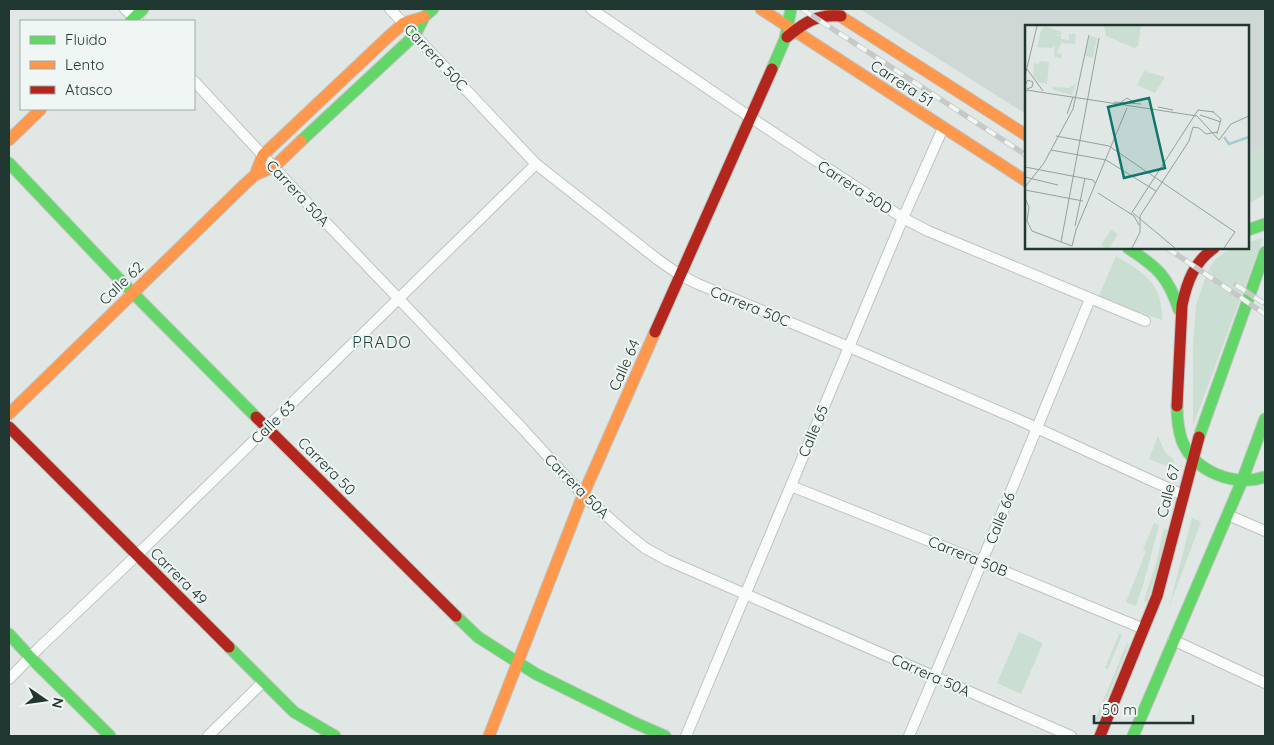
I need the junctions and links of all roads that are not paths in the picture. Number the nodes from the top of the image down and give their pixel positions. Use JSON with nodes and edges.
{"nodes":[{"id":1,"x":125,"y":9,"type":"edge"},
{"id":2,"x":143,"y":9,"type":"edge"},
{"id":3,"x":390,"y":9,"type":"edge"},
{"id":4,"x":433,"y":9,"type":"edge"},
{"id":5,"x":591,"y":9,"type":"edge"},
{"id":6,"x":761,"y":9,"type":"edge"},
{"id":7,"x":791,"y":9,"type":"edge"},
{"id":8,"x":829,"y":9,"type":"edge"},
{"id":9,"x":841,"y":16,"type":"junction"},
{"id":10,"x":424,"y":17,"type":"junction"},
{"id":11,"x":134,"y":20,"type":"edge"},
{"id":12,"x":404,"y":23,"type":"junction"},
{"id":13,"x":789,"y":32,"type":"junction"},
{"id":14,"x":415,"y":35,"type":"junction"},
{"id":15,"x":195,"y":82,"type":"edge"},
{"id":16,"x":40,"y":110,"type":"edge"},
{"id":17,"x":750,"y":117,"type":"junction"},
{"id":18,"x":943,"y":128,"type":"junction"},
{"id":19,"x":1025,"y":133,"type":"edge"},
{"id":20,"x":9,"y":140,"type":"edge"},
{"id":21,"x":263,"y":155,"type":"junction"},
{"id":22,"x":9,"y":162,"type":"edge"},
{"id":23,"x":536,"y":164,"type":"junction"},
{"id":24,"x":274,"y":167,"type":"junction"},
{"id":25,"x":255,"y":175,"type":"junction"},
{"id":26,"x":1025,"y":181,"type":"edge"},
{"id":27,"x":903,"y":218,"type":"junction"},
{"id":28,"x":1265,"y":224,"type":"edge"},
{"id":29,"x":1249,"y":230,"type":"edge"},
{"id":30,"x":1130,"y":249,"type":"edge"},
{"id":31,"x":1213,"y":249,"type":"edge"},
{"id":32,"x":1265,"y":252,"type":"edge"},
{"id":33,"x":680,"y":275,"type":"junction"},
{"id":34,"x":134,"y":292,"type":"junction"},
{"id":35,"x":398,"y":299,"type":"junction"},
{"id":36,"x":1090,"y":299,"type":"junction"},
{"id":37,"x":1181,"y":317,"type":"junction"},
{"id":38,"x":1145,"y":321,"type":"dead end"},
{"id":39,"x":849,"y":346,"type":"junction"},
{"id":40,"x":9,"y":414,"type":"edge"},
{"id":41,"x":1265,"y":419,"type":"edge"},
{"id":42,"x":9,"y":427,"type":"edge"},
{"id":43,"x":267,"y":427,"type":"junction"},
{"id":44,"x":1037,"y":429,"type":"junction"},
{"id":45,"x":1192,"y":457,"type":"junction"},
{"id":46,"x":1265,"y":477,"type":"edge"},
{"id":47,"x":1242,"y":481,"type":"junction"},
{"id":48,"x":791,"y":486,"type":"junction"},
{"id":49,"x":583,"y":495,"type":"junction"},
{"id":50,"x":1183,"y":495,"type":"junction"},
{"id":51,"x":1228,"y":515,"type":"junction"},
{"id":52,"x":1265,"y":531,"type":"edge"},
{"id":53,"x":137,"y":555,"type":"junction"},
{"id":54,"x":982,"y":562,"type":"junction"},
{"id":55,"x":745,"y":594,"type":"junction"},
{"id":56,"x":1144,"y":629,"type":"junction"},
{"id":57,"x":9,"y":634,"type":"edge"},
{"id":58,"x":1173,"y":640,"type":"junction"},
{"id":59,"x":30,"y":658,"type":"junction"},
{"id":60,"x":518,"y":662,"type":"junction"},
{"id":61,"x":934,"y":676,"type":"junction"},
{"id":62,"x":9,"y":678,"type":"edge"},
{"id":63,"x":264,"y":681,"type":"junction"},
{"id":64,"x":1265,"y":683,"type":"edge"},
{"id":65,"x":110,"y":736,"type":"edge"},
{"id":66,"x":208,"y":736,"type":"edge"},
{"id":67,"x":335,"y":736,"type":"edge"},
{"id":68,"x":489,"y":736,"type":"edge"},
{"id":69,"x":665,"y":736,"type":"edge"},
{"id":70,"x":686,"y":736,"type":"edge"},
{"id":71,"x":908,"y":736,"type":"edge"},
{"id":72,"x":1071,"y":736,"type":"edge"},
{"id":73,"x":1100,"y":736,"type":"edge"},
{"id":74,"x":1133,"y":736,"type":"edge"}],
"edges":[{"from":1,"to":11,"type":"street"},
{"from":2,"to":11,"type":"main road"},
{"from":3,"to":12,"type":"street","name":"Carrera 50C"},
{"from":4,"to":10,"type":"main road","name":"Calle 62"},
{"from":5,"to":17,"type":"street","name":"Carrera 50D"},
{"from":6,"to":13,"type":"main road","name":"Carrera 51"},
{"from":7,"to":13,"type":"main road","name":"Calle 64"},
{"from":8,"to":9,"type":"main road","name":"Carrera 51"},
{"from":9,"to":13,"type":"main road"},
{"from":9,"to":19,"type":"main road","name":"Carrera 51"},
{"from":10,"to":12,"type":"main road","name":"Calle 62"},
{"from":10,"to":14,"type":"main road","name":"Calle 62"},
{"from":12,"to":14,"type":"street","name":"Carrera 50C"},
{"from":12,"to":21,"type":"main road","name":"Calle 62"},
{"from":13,"to":17,"type":"main road","name":"Calle 64"},
{"from":13,"to":18,"type":"main road","name":"Carrera 51"},
{"from":14,"to":23,"type":"street","name":"Carrera 50C"},
{"from":14,"to":24,"type":"main road","name":"Calle 62"},
{"from":15,"to":21,"type":"street","name":"Carrera 50A"},
{"from":16,"to":20,"type":"main road"},
{"from":17,"to":27,"type":"street","name":"Carrera 50D"},
{"from":17,"to":33,"type":"main road","name":"Calle 64"},
{"from":18,"to":26,"type":"main road","name":"Carrera 51"},
{"from":18,"to":27,"type":"street","name":"Calle 65"},
{"from":21,"to":24,"type":"street","name":"Carrera 50A"},
{"from":21,"to":25,"type":"main road","name":"Calle 62"},
{"from":22,"to":34,"type":"main road","name":"Carrera 50"},
{"from":23,"to":33,"type":"street","name":"Carrera 50C"},
{"from":23,"to":35,"type":"street","name":"Calle 63"},
{"from":24,"to":25,"type":"main road","name":"Calle 62"},
{"from":24,"to":35,"type":"street","name":"Carrera 50A"},
{"from":25,"to":34,"type":"main road","name":"Calle 62"},
{"from":27,"to":36,"type":"street","name":"Carrera 50D"},
{"from":27,"to":39,"type":"street","name":"Calle 65"},
{"from":28,"to":29,"type":"main road"},
{"from":30,"to":37,"type":"main road"},
{"from":31,"to":37,"type":"main road"},
{"from":32,"to":45,"type":"main road","name":"Calle 67"},
{"from":33,"to":39,"type":"street","name":"Carrera 50C"},
{"from":33,"to":49,"type":"main road","name":"Calle 64"},
{"from":34,"to":40,"type":"main road","name":"Calle 62"},
{"from":34,"to":43,"type":"main road","name":"Carrera 50"},
{"from":35,"to":43,"type":"street","name":"Calle 63"},
{"from":35,"to":49,"type":"street","name":"Carrera 50A"},
{"from":36,"to":38,"type":"street","name":"Carrera 50D"},
{"from":36,"to":44,"type":"street","name":"Calle 66"},
{"from":37,"to":45,"type":"main road"},
{"from":39,"to":44,"type":"street","name":"Carrera 50C"},
{"from":39,"to":48,"type":"street","name":"Calle 65"},
{"from":41,"to":47,"type":"main road"},
{"from":42,"to":53,"type":"main road","name":"Carrera 49"},
{"from":43,"to":53,"type":"street","name":"Calle 63"},
{"from":43,"to":60,"type":"main road","name":"Carrera 50"},
{"from":44,"to":50,"type":"street","name":"Carrera 50C"},
{"from":44,"to":54,"type":"street","name":"Calle 66"},
{"from":45,"to":47,"type":"main road"},
{"from":45,"to":50,"type":"main road","name":"Calle 67"},
{"from":46,"to":47,"type":"main road"},
{"from":47,"to":51,"type":"main road"},
{"from":48,"to":54,"type":"street","name":"Carrera 50B"},
{"from":48,"to":55,"type":"street","name":"Calle 65"},
{"from":49,"to":55,"type":"street","name":"Carrera 50A"},
{"from":49,"to":60,"type":"main road","name":"Calle 64"},
{"from":50,"to":56,"type":"main road","name":"Calle 67"},
{"from":51,"to":52,"type":"street"},
{"from":51,"to":58,"type":"main road"},
{"from":53,"to":59,"type":"street","name":"Calle 63"},
{"from":53,"to":63,"type":"main road","name":"Carrera 49"},
{"from":54,"to":56,"type":"street","name":"Carrera 50B"},
{"from":54,"to":61,"type":"street","name":"Calle 66"},
{"from":55,"to":61,"type":"street","name":"Carrera 50A"},
{"from":55,"to":70,"type":"street","name":"Calle 65"},
{"from":56,"to":73,"type":"main road","name":"Calle 67"},
{"from":57,"to":59,"type":"main road"},
{"from":58,"to":64,"type":"street"},
{"from":58,"to":74,"type":"main road"},
{"from":59,"to":62,"type":"street","name":"Calle 63"},
{"from":59,"to":65,"type":"main road"},
{"from":60,"to":68,"type":"main road","name":"Calle 64"},
{"from":60,"to":69,"type":"main road","name":"Carrera 50"},
{"from":61,"to":71,"type":"street","name":"Calle 66"},
{"from":61,"to":72,"type":"street","name":"Carrera 50A"},
{"from":63,"to":66,"type":"street"},
{"from":63,"to":67,"type":"main road","name":"Carrera 49"}]}
